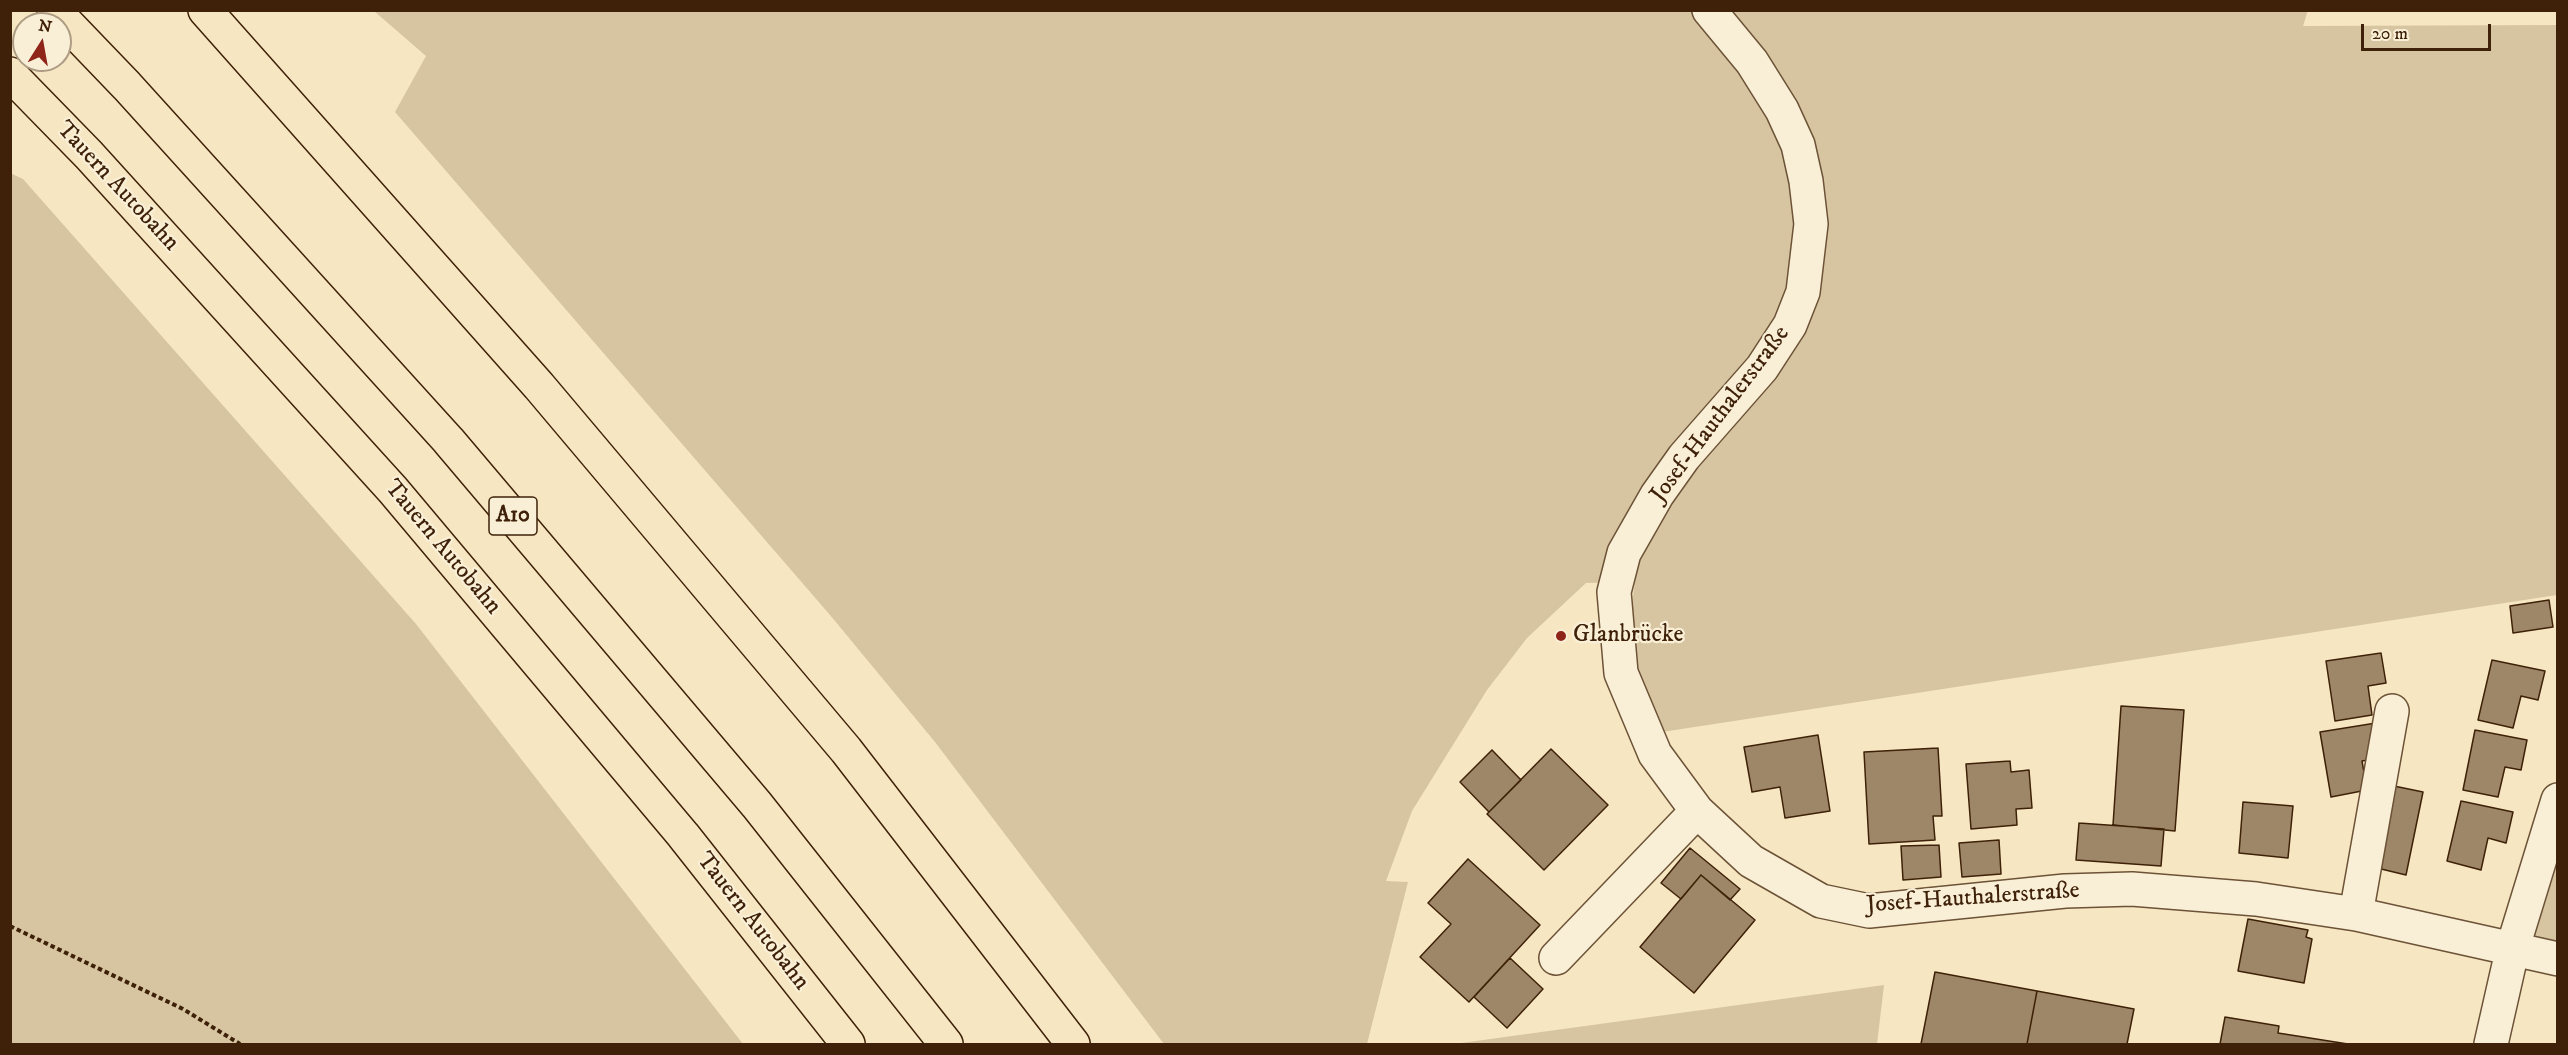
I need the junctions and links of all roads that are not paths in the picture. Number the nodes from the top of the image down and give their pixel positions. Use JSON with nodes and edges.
{"nodes":[{"id":1,"x":54,"y":10,"type":"edge"},
{"id":2,"x":205,"y":10,"type":"edge"},
{"id":3,"x":1709,"y":10,"type":"edge"},
{"id":4,"x":10,"y":74,"type":"edge"},
{"id":5,"x":2392,"y":711,"type":"dead end"},
{"id":6,"x":2558,"y":800,"type":"edge"},
{"id":7,"x":1697,"y":811,"type":"junction"},
{"id":8,"x":2356,"y":914,"type":"junction"},
{"id":9,"x":2535,"y":953,"type":"edge"},
{"id":10,"x":1557,"y":958,"type":"dead end"},
{"id":11,"x":848,"y":1044,"type":"edge"},
{"id":12,"x":946,"y":1044,"type":"edge"},
{"id":13,"x":1073,"y":1044,"type":"edge"},
{"id":14,"x":2491,"y":1044,"type":"edge"}],
"edges":[{"from":1,"to":12,"type":"highway","number":"A10"},
{"from":2,"to":13,"type":"highway"},
{"from":3,"to":7,"type":"street","name":"Josef-Hauthalerstraße"},
{"from":4,"to":11,"type":"highway","name":"Tauern Autobahn"},
{"from":5,"to":8,"type":"street"},
{"from":6,"to":9,"type":"street"},
{"from":7,"to":8,"type":"street","name":"Josef-Hauthalerstraße"},
{"from":7,"to":10,"type":"street"},
{"from":8,"to":9,"type":"street","name":"Josef-Hauthalerstraße"},
{"from":9,"to":14,"type":"street"}]}
